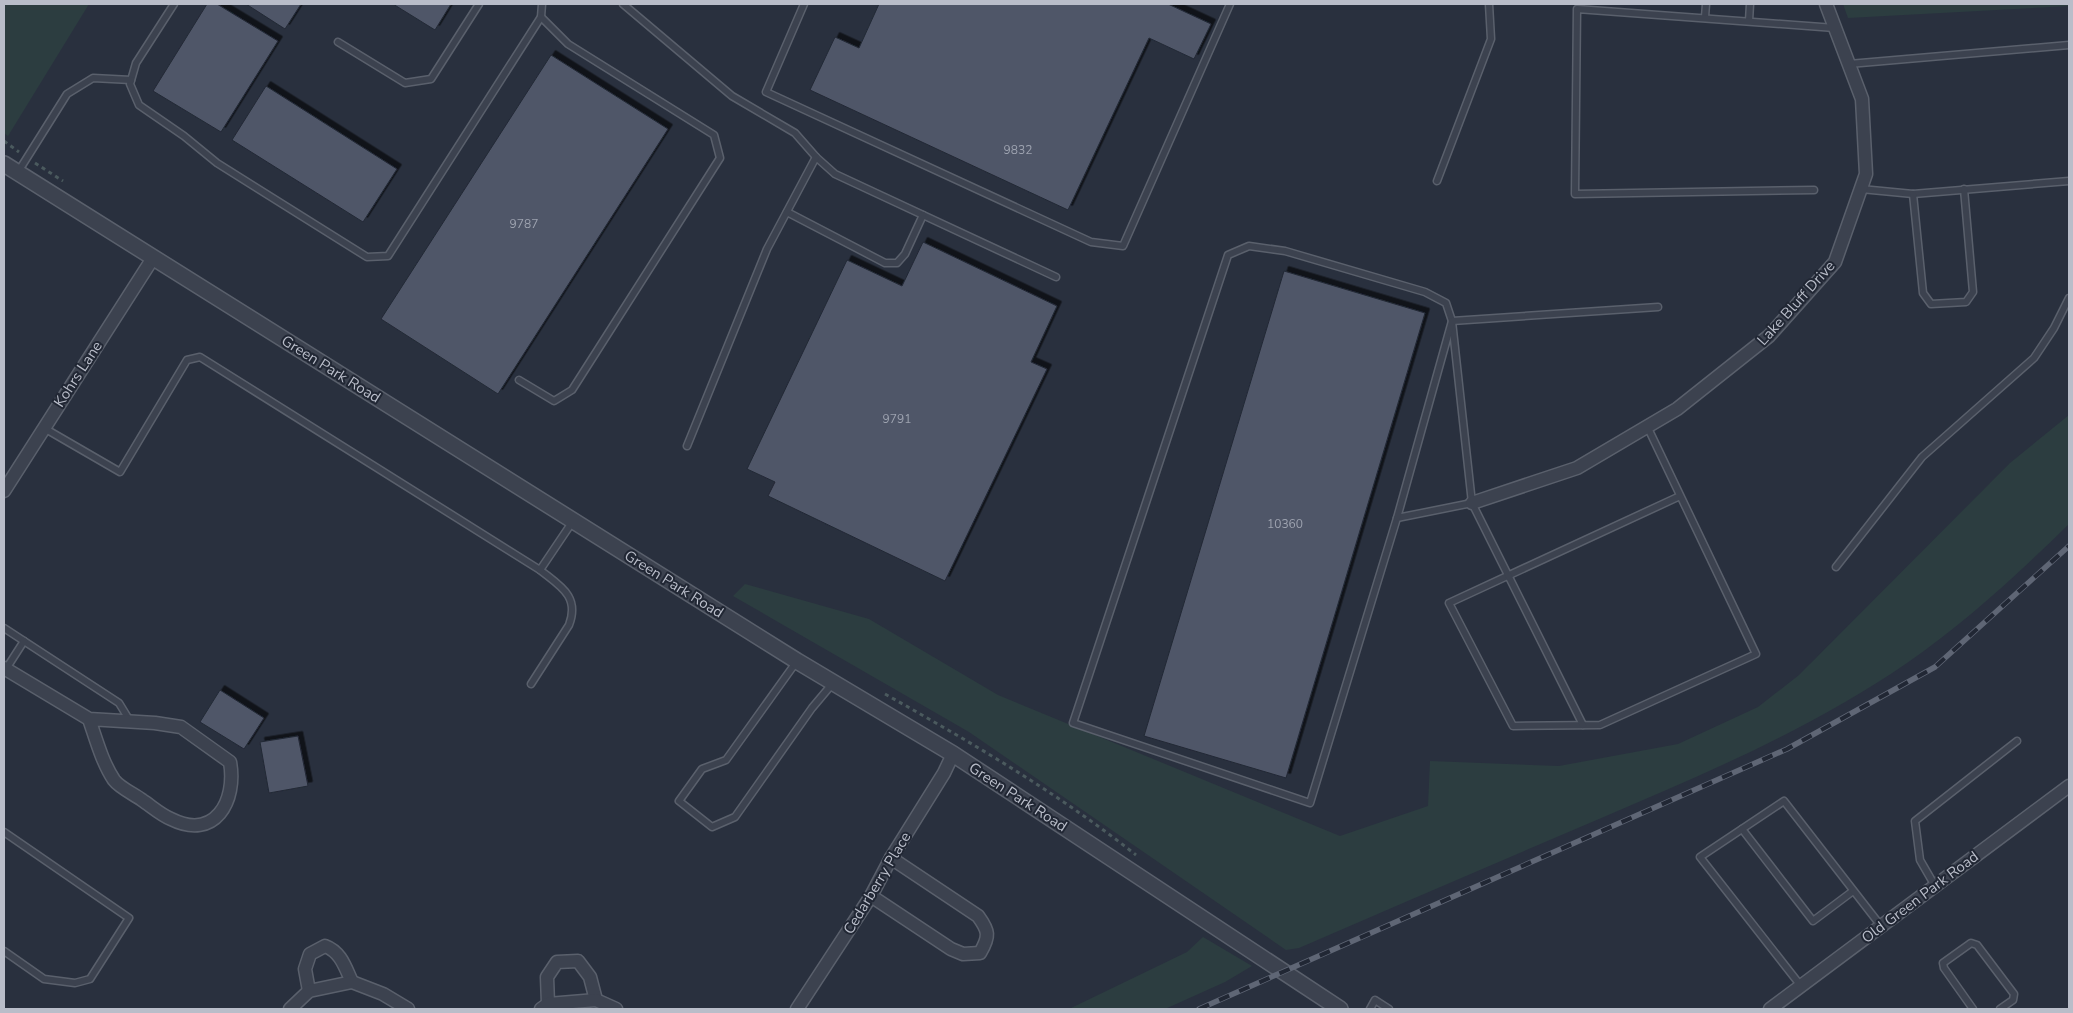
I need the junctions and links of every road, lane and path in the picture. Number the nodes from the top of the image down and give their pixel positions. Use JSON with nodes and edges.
{"nodes":[{"id":1,"x":174,"y":4,"type":"edge"},
{"id":2,"x":478,"y":4,"type":"edge"},
{"id":3,"x":542,"y":4,"type":"edge"},
{"id":4,"x":623,"y":4,"type":"edge"},
{"id":5,"x":804,"y":4,"type":"edge"},
{"id":6,"x":1230,"y":4,"type":"edge"},
{"id":7,"x":1489,"y":4,"type":"edge"},
{"id":8,"x":1706,"y":4,"type":"edge"},
{"id":9,"x":1750,"y":4,"type":"edge"},
{"id":10,"x":1826,"y":4,"type":"edge"},
{"id":11,"x":541,"y":17,"type":"junction"},
{"id":12,"x":1705,"y":17,"type":"junction"},
{"id":13,"x":1748,"y":21,"type":"junction"},
{"id":14,"x":1835,"y":28,"type":"junction"},
{"id":15,"x":338,"y":42,"type":"dead end"},
{"id":16,"x":2069,"y":45,"type":"edge"},
{"id":17,"x":1848,"y":64,"type":"junction"},
{"id":18,"x":131,"y":80,"type":"junction"},
{"id":19,"x":816,"y":157,"type":"junction"},
{"id":20,"x":4,"y":164,"type":"edge"},
{"id":21,"x":17,"y":173,"type":"junction"},
{"id":22,"x":1437,"y":181,"type":"dead end"},
{"id":23,"x":2069,"y":181,"type":"edge"},
{"id":24,"x":1861,"y":189,"type":"junction"},
{"id":25,"x":1964,"y":189,"type":"junction"},
{"id":26,"x":1814,"y":190,"type":"dead end"},
{"id":27,"x":1913,"y":194,"type":"junction"},
{"id":28,"x":787,"y":212,"type":"junction"},
{"id":29,"x":923,"y":215,"type":"junction"},
{"id":30,"x":153,"y":258,"type":"junction"},
{"id":31,"x":1056,"y":277,"type":"dead end"},
{"id":32,"x":2069,"y":298,"type":"edge"},
{"id":33,"x":1658,"y":307,"type":"dead end"},
{"id":34,"x":1452,"y":321,"type":"junction"},
{"id":35,"x":519,"y":380,"type":"dead end"},
{"id":36,"x":1647,"y":426,"type":"junction"},
{"id":37,"x":44,"y":428,"type":"junction"},
{"id":38,"x":687,"y":446,"type":"dead end"},
{"id":39,"x":4,"y":491,"type":"edge"},
{"id":40,"x":1680,"y":496,"type":"junction"},
{"id":41,"x":1472,"y":502,"type":"junction"},
{"id":42,"x":1397,"y":518,"type":"junction"},
{"id":43,"x":573,"y":520,"type":"junction"},
{"id":44,"x":1836,"y":567,"type":"dead end"},
{"id":45,"x":540,"y":570,"type":"junction"},
{"id":46,"x":1508,"y":576,"type":"junction"},
{"id":47,"x":4,"y":628,"type":"edge"},
{"id":48,"x":24,"y":641,"type":"junction"},
{"id":49,"x":797,"y":661,"type":"junction"},
{"id":50,"x":5,"y":668,"type":"edge"},
{"id":51,"x":833,"y":683,"type":"junction"},
{"id":52,"x":531,"y":684,"type":"dead end"},
{"id":53,"x":89,"y":719,"type":"junction"},
{"id":54,"x":130,"y":722,"type":"junction"},
{"id":55,"x":1583,"y":725,"type":"junction"},
{"id":56,"x":2017,"y":741,"type":"dead end"},
{"id":57,"x":953,"y":754,"type":"junction"},
{"id":58,"x":2069,"y":786,"type":"edge"},
{"id":59,"x":1742,"y":830,"type":"junction"},
{"id":60,"x":4,"y":832,"type":"edge"},
{"id":61,"x":891,"y":858,"type":"junction"},
{"id":62,"x":1935,"y":886,"type":"junction"},
{"id":63,"x":1853,"y":891,"type":"junction"},
{"id":64,"x":871,"y":896,"type":"junction"},
{"id":65,"x":1881,"y":926,"type":"junction"},
{"id":66,"x":4,"y":951,"type":"edge"},
{"id":67,"x":352,"y":982,"type":"junction"},
{"id":68,"x":1801,"y":986,"type":"junction"},
{"id":69,"x":309,"y":991,"type":"junction"},
{"id":70,"x":596,"y":1000,"type":"junction"},
{"id":71,"x":545,"y":1006,"type":"edge"},
{"id":72,"x":290,"y":1009,"type":"edge"},
{"id":73,"x":408,"y":1009,"type":"edge"},
{"id":74,"x":616,"y":1009,"type":"edge"},
{"id":75,"x":797,"y":1009,"type":"edge"},
{"id":76,"x":1340,"y":1009,"type":"edge"},
{"id":77,"x":1370,"y":1009,"type":"edge"},
{"id":78,"x":1388,"y":1009,"type":"edge"},
{"id":79,"x":1770,"y":1009,"type":"edge"},
{"id":80,"x":1973,"y":1009,"type":"edge"},
{"id":81,"x":2000,"y":1009,"type":"edge"}],
"edges":[{"from":1,"to":18,"type":"lane"},
{"from":2,"to":15,"type":"lane"},
{"from":3,"to":11,"type":"lane"},
{"from":4,"to":19,"type":"lane"},
{"from":5,"to":6,"type":"lane"},
{"from":7,"to":22,"type":"lane"},
{"from":8,"to":12,"type":"lane"},
{"from":9,"to":13,"type":"lane"},
{"from":10,"to":14,"type":"street","name":"Lake Bluff Drive"},
{"from":11,"to":18,"type":"lane"},
{"from":11,"to":35,"type":"lane"},
{"from":12,"to":13,"type":"lane"},
{"from":12,"to":26,"type":"lane"},
{"from":13,"to":14,"type":"lane"},
{"from":14,"to":17,"type":"street","name":"Lake Bluff Drive"},
{"from":16,"to":17,"type":"lane"},
{"from":17,"to":24,"type":"street","name":"Lake Bluff Drive"},
{"from":18,"to":21,"type":"lane"},
{"from":19,"to":28,"type":"lane"},
{"from":19,"to":29,"type":"lane"},
{"from":20,"to":21,"type":"street","name":"Green Park Road"},
{"from":21,"to":30,"type":"street","name":"Green Park Road"},
{"from":23,"to":25,"type":"lane"},
{"from":24,"to":27,"type":"lane"},
{"from":24,"to":36,"type":"street","name":"Lake Bluff Drive"},
{"from":25,"to":27,"type":"lane"},
{"from":25,"to":27,"type":"lane"},
{"from":28,"to":29,"type":"lane"},
{"from":28,"to":38,"type":"lane"},
{"from":29,"to":31,"type":"lane"},
{"from":30,"to":37,"type":"street","name":"Kohrs Lane"},
{"from":30,"to":43,"type":"street","name":"Green Park Road"},
{"from":32,"to":44,"type":"lane"},
{"from":33,"to":34,"type":"lane"},
{"from":34,"to":41,"type":"lane"},
{"from":34,"to":42,"type":"lane"},
{"from":34,"to":42,"type":"lane"},
{"from":36,"to":40,"type":"lane"},
{"from":36,"to":41,"type":"street","name":"Lake Bluff Drive"},
{"from":37,"to":39,"type":"street","name":"Kohrs Lane"},
{"from":37,"to":45,"type":"lane"},
{"from":40,"to":46,"type":"lane"},
{"from":40,"to":55,"type":"lane"},
{"from":41,"to":42,"type":"lane"},
{"from":41,"to":46,"type":"lane"},
{"from":43,"to":45,"type":"lane"},
{"from":43,"to":49,"type":"street","name":"Green Park Road"},
{"from":45,"to":52,"type":"lane"},
{"from":46,"to":55,"type":"lane"},
{"from":46,"to":55,"type":"lane"},
{"from":47,"to":48,"type":"lane"},
{"from":48,"to":50,"type":"lane"},
{"from":48,"to":54,"type":"lane"},
{"from":49,"to":51,"type":"street","name":"Green Park Road"},
{"from":49,"to":51,"type":"lane"},
{"from":50,"to":53,"type":"street"},
{"from":51,"to":57,"type":"street","name":"Green Park Road"},
{"from":53,"to":54,"type":"street"},
{"from":53,"to":54,"type":"street"},
{"from":56,"to":62,"type":"lane"},
{"from":57,"to":61,"type":"street","name":"Cedarberry Place"},
{"from":57,"to":76,"type":"street","name":"Green Park Road"},
{"from":58,"to":62,"type":"street","name":"Old Green Park Road"},
{"from":59,"to":63,"type":"lane"},
{"from":59,"to":63,"type":"lane"},
{"from":59,"to":68,"type":"lane"},
{"from":60,"to":66,"type":"lane"},
{"from":61,"to":64,"type":"street","name":"Cedarberry Place"},
{"from":61,"to":64,"type":"street"},
{"from":62,"to":65,"type":"street","name":"Old Green Park Road"},
{"from":63,"to":65,"type":"lane"},
{"from":64,"to":75,"type":"street","name":"Cedarberry Place"},
{"from":65,"to":68,"type":"street","name":"Old Green Park Road"},
{"from":67,"to":69,"type":"street"},
{"from":67,"to":69,"type":"street"},
{"from":67,"to":73,"type":"street"},
{"from":68,"to":79,"type":"street","name":"Old Green Park Road"},
{"from":69,"to":72,"type":"street"},
{"from":70,"to":71,"type":"street"},
{"from":70,"to":71,"type":"street"},
{"from":70,"to":74,"type":"street"},
{"from":77,"to":78,"type":"lane"},
{"from":80,"to":81,"type":"lane"}]}
